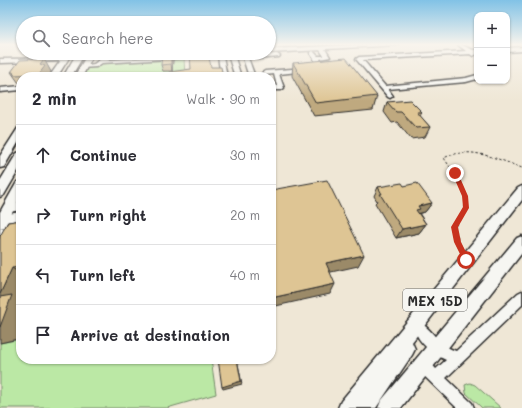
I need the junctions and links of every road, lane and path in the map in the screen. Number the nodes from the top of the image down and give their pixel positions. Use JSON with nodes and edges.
{"nodes":[{"id":1,"x":63,"y":63,"type":"edge"},
{"id":2,"x":79,"y":63,"type":"edge"},
{"id":3,"x":84,"y":63,"type":"edge"},
{"id":4,"x":99,"y":63,"type":"edge"},
{"id":5,"x":322,"y":63,"type":"edge"},
{"id":6,"x":362,"y":63,"type":"edge"},
{"id":7,"x":83,"y":67,"type":"junction"},
{"id":8,"x":317,"y":69,"type":"edge"},
{"id":9,"x":310,"y":70,"type":"edge"},
{"id":10,"x":57,"y":72,"type":"edge"},
{"id":11,"x":71,"y":72,"type":"edge"},
{"id":12,"x":80,"y":72,"type":"edge"},
{"id":13,"x":276,"y":73,"type":"joint"},
{"id":14,"x":474,"y":78,"type":"edge"},
{"id":15,"x":16,"y":88,"type":"edge"},
{"id":16,"x":276,"y":88,"type":"edge"},
{"id":17,"x":384,"y":88,"type":"junction"},
{"id":18,"x":0,"y":90,"type":"edge"},
{"id":19,"x":390,"y":96,"type":"dead end"},
{"id":20,"x":16,"y":138,"type":"edge"},
{"id":21,"x":0,"y":164,"type":"edge"},
{"id":22,"x":16,"y":165,"type":"edge"},
{"id":23,"x":522,"y":168,"type":"edge"},
{"id":24,"x":522,"y":191,"type":"edge"},
{"id":25,"x":0,"y":192,"type":"edge"},
{"id":26,"x":16,"y":198,"type":"edge"},
{"id":27,"x":9,"y":214,"type":"edge"},
{"id":28,"x":16,"y":231,"type":"edge"},
{"id":29,"x":0,"y":233,"type":"edge"},
{"id":30,"x":482,"y":239,"type":"junction"},
{"id":31,"x":522,"y":242,"type":"edge"},
{"id":32,"x":466,"y":260,"type":"junction"},
{"id":33,"x":522,"y":297,"type":"edge"},
{"id":34,"x":420,"y":329,"type":"junction"},
{"id":35,"x":437,"y":348,"type":"junction"},
{"id":36,"x":458,"y":358,"type":"junction"},
{"id":37,"x":423,"y":365,"type":"junction"},
{"id":38,"x":436,"y":378,"type":"junction"},
{"id":39,"x":348,"y":408,"type":"edge"},
{"id":40,"x":366,"y":408,"type":"edge"},
{"id":41,"x":388,"y":408,"type":"edge"},
{"id":42,"x":467,"y":408,"type":"edge"}],
"edges":[{"from":1,"to":10,"type":"main road"},
{"from":2,"to":11,"type":"highway"},
{"from":3,"to":7,"type":"main road"},
{"from":4,"to":7,"type":"street"},
{"from":5,"to":8,"type":"street"},
{"from":6,"to":17,"type":"street"},
{"from":7,"to":12,"type":"main road"},
{"from":9,"to":13,"type":"street"},
{"from":13,"to":16,"type":"street"},
{"from":14,"to":17,"type":"street"},
{"from":15,"to":18,"type":"street"},
{"from":17,"to":19,"type":"street"},
{"from":20,"to":21,"type":"main road"},
{"from":22,"to":25,"type":"highway"},
{"from":23,"to":32,"type":"path"},
{"from":24,"to":30,"type":"highway","number":"MEX 15D"},
{"from":26,"to":27,"type":"main road"},
{"from":28,"to":29,"type":"street"},
{"from":30,"to":32,"type":"highway","number":"MEX 15D"},
{"from":30,"to":34,"type":"highway"},
{"from":31,"to":35,"type":"highway","number":"MEX 15D"},
{"from":32,"to":39,"type":"highway","number":"MEX 15D"},
{"from":33,"to":36,"type":"street"},
{"from":34,"to":35,"type":"street"},
{"from":34,"to":40,"type":"highway"},
{"from":35,"to":36,"type":"street"},
{"from":35,"to":37,"type":"highway","number":"MEX 15D"},
{"from":36,"to":38,"type":"street"},
{"from":37,"to":38,"type":"street"},
{"from":37,"to":41,"type":"highway","number":"MEX 15D"},
{"from":38,"to":42,"type":"street"}]}
